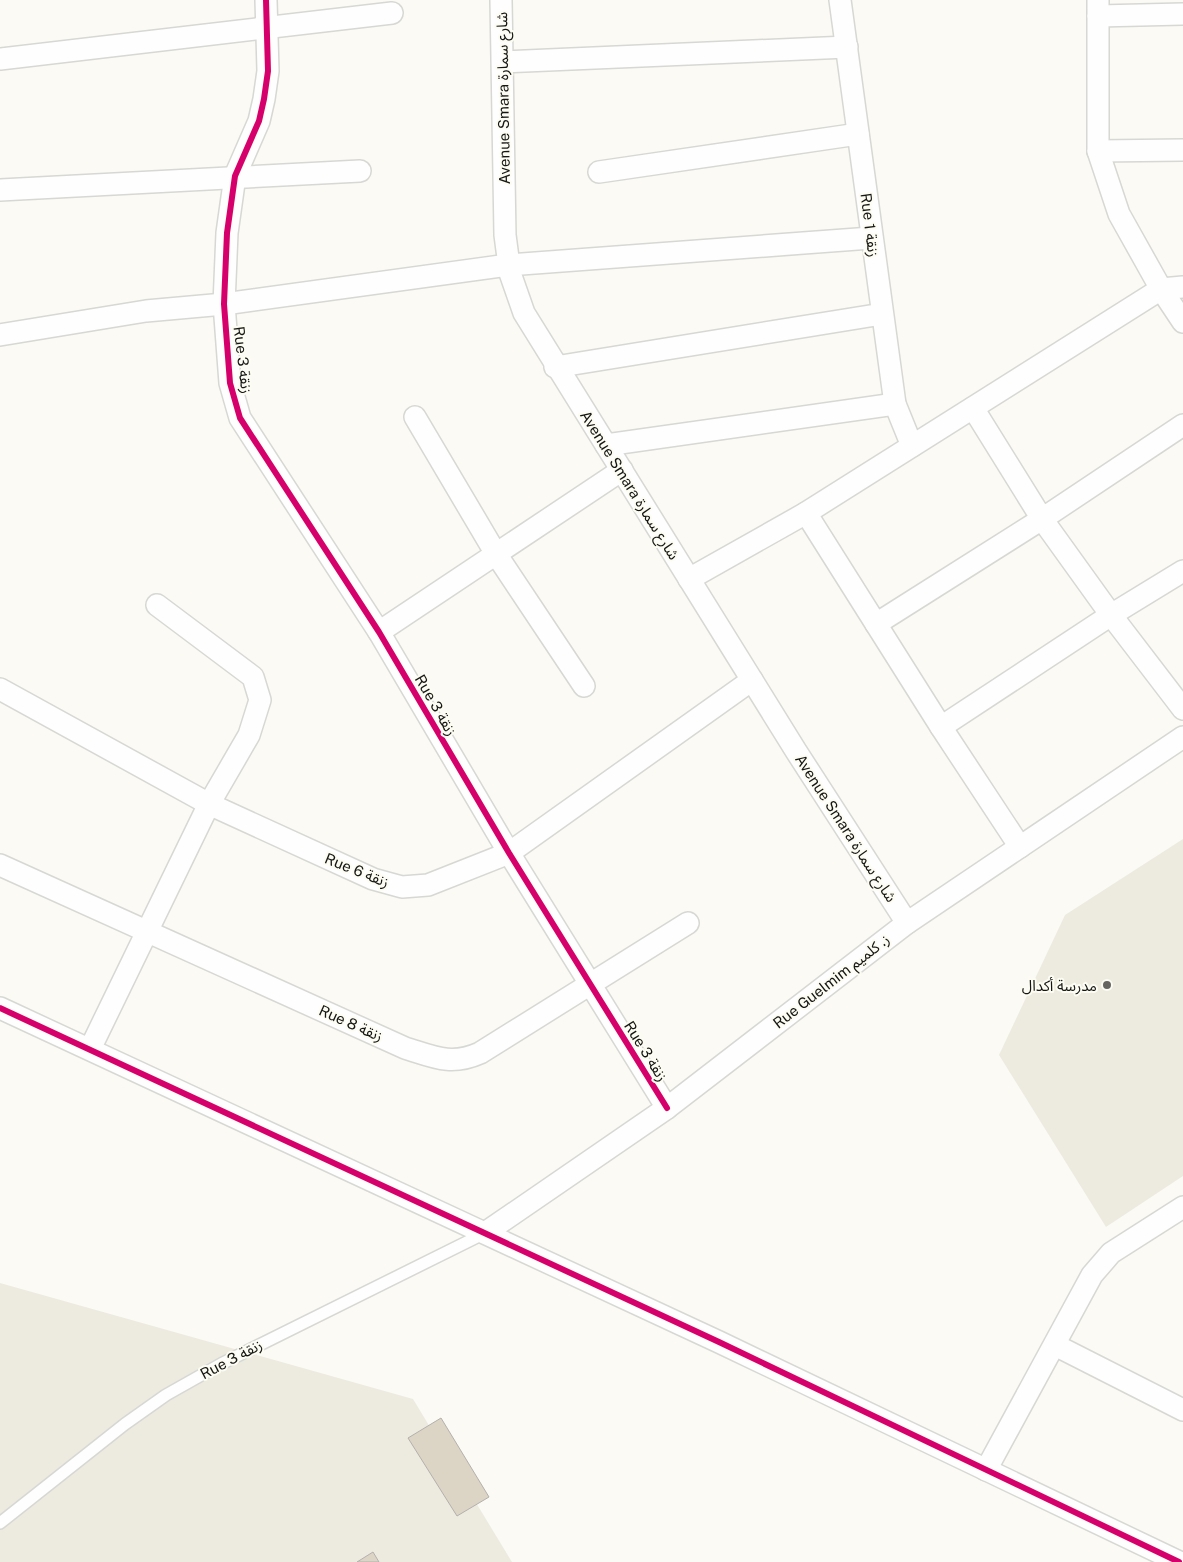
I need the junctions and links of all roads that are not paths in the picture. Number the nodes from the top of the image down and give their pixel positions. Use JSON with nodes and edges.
{"nodes":[{"id":1,"x":266,"y":0,"type":"edge"},
{"id":2,"x":501,"y":0,"type":"edge"},
{"id":3,"x":840,"y":0,"type":"edge"},
{"id":4,"x":1098,"y":8,"type":"edge"},
{"id":5,"x":392,"y":13,"type":"dead end"},
{"id":6,"x":1183,"y":14,"type":"edge"},
{"id":7,"x":267,"y":29,"type":"junction"},
{"id":8,"x":847,"y":47,"type":"junction"},
{"id":9,"x":0,"y":58,"type":"edge"},
{"id":10,"x":503,"y":62,"type":"junction"},
{"id":11,"x":858,"y":134,"type":"junction"},
{"id":12,"x":1183,"y":150,"type":"edge"},
{"id":13,"x":1098,"y":151,"type":"junction"},
{"id":14,"x":360,"y":171,"type":"dead end"},
{"id":15,"x":599,"y":172,"type":"dead end"},
{"id":16,"x":235,"y":176,"type":"junction"},
{"id":17,"x":0,"y":190,"type":"edge"},
{"id":18,"x":871,"y":238,"type":"junction"},
{"id":19,"x":508,"y":265,"type":"junction"},
{"id":20,"x":1183,"y":288,"type":"edge"},
{"id":21,"x":1161,"y":289,"type":"junction"},
{"id":22,"x":224,"y":304,"type":"junction"},
{"id":23,"x":882,"y":314,"type":"junction"},
{"id":24,"x":1183,"y":322,"type":"edge"},
{"id":25,"x":0,"y":334,"type":"edge"},
{"id":26,"x":555,"y":367,"type":"junction"},
{"id":27,"x":895,"y":404,"type":"junction"},
{"id":28,"x":972,"y":408,"type":"junction"},
{"id":29,"x":414,"y":417,"type":"dead end"},
{"id":30,"x":1183,"y":425,"type":"edge"},
{"id":31,"x":606,"y":444,"type":"junction"},
{"id":32,"x":912,"y":446,"type":"junction"},
{"id":33,"x":622,"y":470,"type":"junction"},
{"id":34,"x":806,"y":513,"type":"junction"},
{"id":35,"x":1042,"y":519,"type":"junction"},
{"id":36,"x":496,"y":554,"type":"junction"},
{"id":37,"x":1183,"y":571,"type":"edge"},
{"id":38,"x":689,"y":578,"type":"junction"},
{"id":39,"x":157,"y":605,"type":"dead end"},
{"id":40,"x":1110,"y":615,"type":"junction"},
{"id":41,"x":876,"y":624,"type":"junction"},
{"id":42,"x":379,"y":632,"type":"junction"},
{"id":43,"x":752,"y":680,"type":"junction"},
{"id":44,"x":584,"y":686,"type":"dead end"},
{"id":45,"x":0,"y":689,"type":"edge"},
{"id":46,"x":1183,"y":709,"type":"edge"},
{"id":47,"x":941,"y":727,"type":"junction"},
{"id":48,"x":1183,"y":737,"type":"edge"},
{"id":49,"x":209,"y":804,"type":"junction"},
{"id":50,"x":1020,"y":847,"type":"junction"},
{"id":51,"x":508,"y":854,"type":"junction"},
{"id":52,"x":0,"y":865,"type":"edge"},
{"id":53,"x":688,"y":923,"type":"dead end"},
{"id":54,"x":907,"y":923,"type":"junction"},
{"id":55,"x":147,"y":931,"type":"junction"},
{"id":56,"x":591,"y":985,"type":"junction"},
{"id":57,"x":0,"y":1008,"type":"edge"},
{"id":58,"x":90,"y":1049,"type":"junction"},
{"id":59,"x":666,"y":1108,"type":"junction"},
{"id":60,"x":1183,"y":1207,"type":"edge"},
{"id":61,"x":485,"y":1233,"type":"junction"},
{"id":62,"x":1055,"y":1345,"type":"junction"},
{"id":63,"x":1183,"y":1410,"type":"edge"},
{"id":64,"x":986,"y":1470,"type":"junction"},
{"id":65,"x":0,"y":1522,"type":"edge"},
{"id":66,"x":1179,"y":1562,"type":"edge"}],
"edges":[{"from":1,"to":7,"type":"street","name":"Rue 3 زنقة"},
{"from":2,"to":10,"type":"street","name":"Avenue Smara شارع سمارة"},
{"from":3,"to":8,"type":"street","name":"Rue 1 زنقة"},
{"from":4,"to":6,"type":"street"},
{"from":4,"to":13,"type":"street"},
{"from":5,"to":7,"type":"street"},
{"from":7,"to":9,"type":"street"},
{"from":7,"to":16,"type":"street","name":"Rue 3 زنقة"},
{"from":8,"to":10,"type":"street"},
{"from":8,"to":11,"type":"street","name":"Rue 1 زنقة"},
{"from":10,"to":19,"type":"street","name":"Avenue Smara شارع سمارة"},
{"from":11,"to":15,"type":"street"},
{"from":11,"to":18,"type":"street","name":"Rue 1 زنقة"},
{"from":12,"to":13,"type":"street"},
{"from":13,"to":21,"type":"street"},
{"from":14,"to":16,"type":"street"},
{"from":16,"to":17,"type":"street"},
{"from":16,"to":22,"type":"street","name":"Rue 3 زنقة"},
{"from":18,"to":19,"type":"street"},
{"from":18,"to":23,"type":"street","name":"Rue 1 زنقة"},
{"from":19,"to":22,"type":"street"},
{"from":19,"to":26,"type":"street","name":"Avenue Smara شارع سمارة"},
{"from":20,"to":21,"type":"street"},
{"from":21,"to":24,"type":"street"},
{"from":21,"to":28,"type":"street"},
{"from":22,"to":25,"type":"street"},
{"from":22,"to":42,"type":"street","name":"Rue 3 زنقة"},
{"from":23,"to":26,"type":"street"},
{"from":23,"to":27,"type":"street","name":"Rue 1 زنقة"},
{"from":26,"to":31,"type":"street","name":"Avenue Smara شارع سمارة"},
{"from":27,"to":31,"type":"street"},
{"from":27,"to":32,"type":"street","name":"Rue 1 زنقة"},
{"from":28,"to":32,"type":"street"},
{"from":28,"to":35,"type":"street"},
{"from":29,"to":36,"type":"street"},
{"from":30,"to":35,"type":"street"},
{"from":31,"to":33,"type":"street","name":"Avenue Smara شارع سمارة"},
{"from":32,"to":34,"type":"street"},
{"from":33,"to":36,"type":"street"},
{"from":33,"to":38,"type":"street","name":"Avenue Smara شارع سمارة"},
{"from":34,"to":38,"type":"street"},
{"from":34,"to":41,"type":"street"},
{"from":35,"to":40,"type":"street"},
{"from":35,"to":41,"type":"street"},
{"from":36,"to":42,"type":"street"},
{"from":36,"to":44,"type":"street"},
{"from":37,"to":40,"type":"street"},
{"from":38,"to":43,"type":"street","name":"Avenue Smara شارع سمارة"},
{"from":39,"to":49,"type":"street"},
{"from":40,"to":46,"type":"street"},
{"from":40,"to":47,"type":"street"},
{"from":41,"to":47,"type":"street"},
{"from":42,"to":51,"type":"street","name":"Rue 3 زنقة"},
{"from":43,"to":51,"type":"street","name":"Rue 6 زنقة"},
{"from":43,"to":54,"type":"street","name":"Avenue Smara شارع سمارة"},
{"from":45,"to":49,"type":"street","name":"Rue 6 زنقة"},
{"from":47,"to":50,"type":"street"},
{"from":48,"to":50,"type":"street","name":"Rue Guelmim ز. كلميم"},
{"from":49,"to":51,"type":"street","name":"Rue 6 زنقة"},
{"from":49,"to":55,"type":"street"},
{"from":50,"to":54,"type":"street","name":"Rue Guelmim ز. كلميم"},
{"from":51,"to":56,"type":"street","name":"Rue 3 زنقة"},
{"from":52,"to":55,"type":"street","name":"Rue 8 زنقة"},
{"from":53,"to":56,"type":"street","name":"Rue 8 زنقة"},
{"from":54,"to":59,"type":"street","name":"Rue Guelmim ز. كلميم"},
{"from":55,"to":56,"type":"street","name":"Rue 8 زنقة"},
{"from":55,"to":58,"type":"street"},
{"from":56,"to":59,"type":"street","name":"Rue 3 زنقة"},
{"from":57,"to":58,"type":"street"},
{"from":58,"to":61,"type":"street"},
{"from":59,"to":61,"type":"street","name":"Rue Guelmim ز. كلميم"},
{"from":60,"to":62,"type":"street"},
{"from":61,"to":64,"type":"street"},
{"from":61,"to":65,"type":"lane","name":"Rue 3 زنقة"},
{"from":62,"to":63,"type":"street"},
{"from":62,"to":64,"type":"street"},
{"from":64,"to":66,"type":"street"}]}
